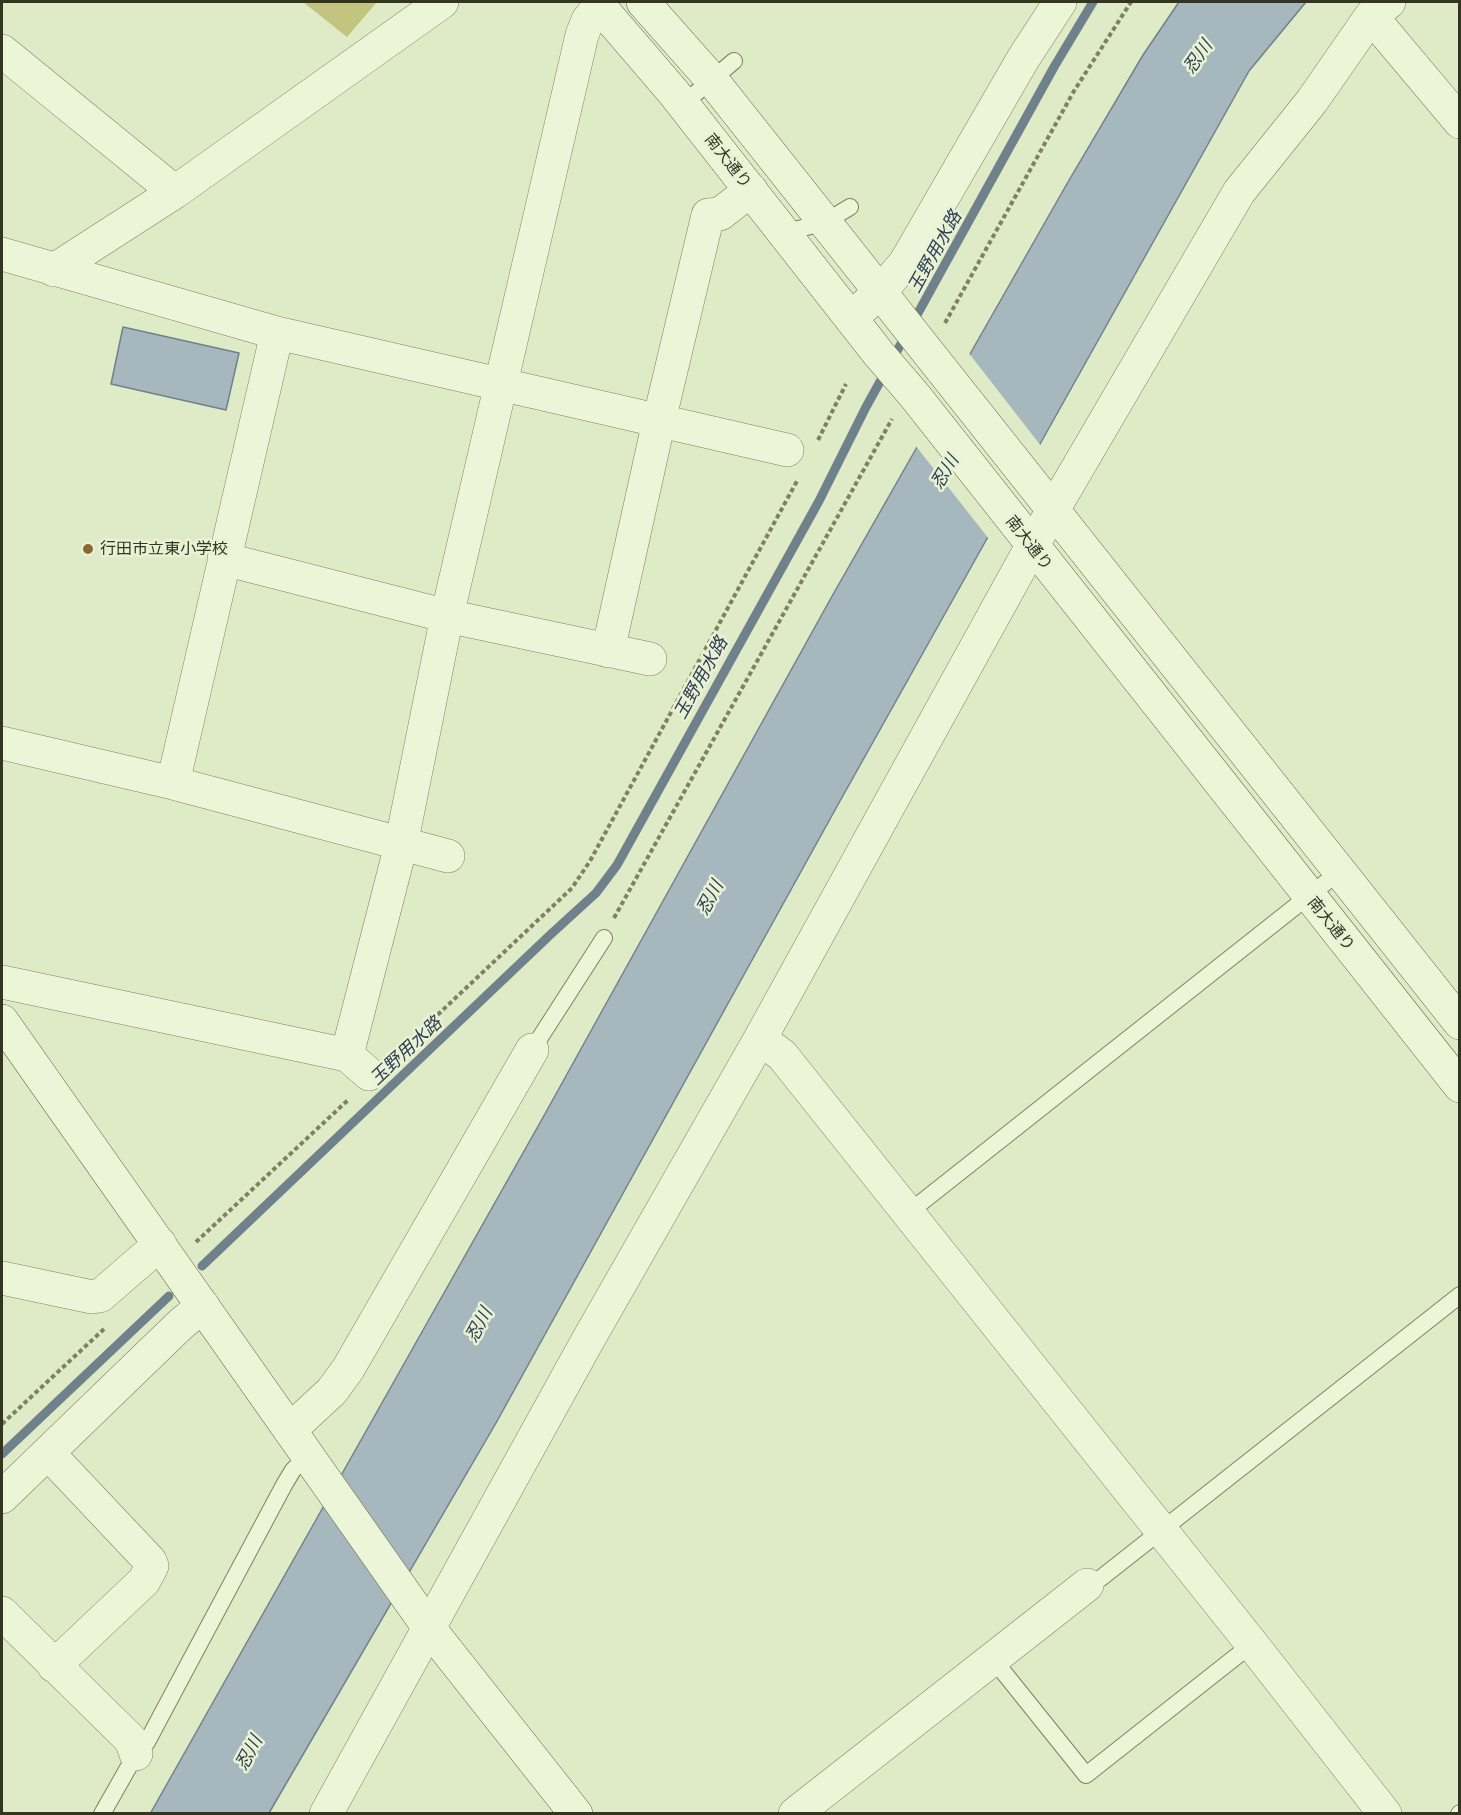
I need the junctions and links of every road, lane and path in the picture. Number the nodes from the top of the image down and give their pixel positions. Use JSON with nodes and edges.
{"nodes":[{"id":1,"x":442,"y":2,"type":"edge"},
{"id":2,"x":643,"y":2,"type":"edge"},
{"id":3,"x":1060,"y":2,"type":"edge"},
{"id":4,"x":1131,"y":2,"type":"edge"},
{"id":5,"x":598,"y":3,"type":"edge"},
{"id":6,"x":1380,"y":9,"type":"edge"},
{"id":7,"x":2,"y":51,"type":"edge"},
{"id":8,"x":723,"y":70,"type":"junction"},
{"id":9,"x":683,"y":104,"type":"junction"},
{"id":10,"x":1460,"y":122,"type":"edge"},
{"id":11,"x":751,"y":190,"type":"junction"},
{"id":12,"x":175,"y":192,"type":"junction"},
{"id":13,"x":837,"y":214,"type":"junction"},
{"id":14,"x":784,"y":233,"type":"junction"},
{"id":15,"x":2,"y":254,"type":"edge"},
{"id":16,"x":54,"y":270,"type":"junction"},
{"id":17,"x":888,"y":302,"type":"junction"},
{"id":18,"x":851,"y":318,"type":"junction"},
{"id":19,"x":277,"y":333,"type":"junction"},
{"id":20,"x":933,"y":346,"type":"junction"},
{"id":21,"x":502,"y":384,"type":"junction"},
{"id":22,"x":846,"y":384,"type":"dead end"},
{"id":23,"x":905,"y":396,"type":"junction"},
{"id":24,"x":659,"y":421,"type":"junction"},
{"id":25,"x":800,"y":458,"type":"junction"},
{"id":26,"x":1047,"y":502,"type":"junction"},
{"id":27,"x":1026,"y":538,"type":"junction"},
{"id":28,"x":224,"y":559,"type":"junction"},
{"id":29,"x":447,"y":616,"type":"junction"},
{"id":30,"x":608,"y":651,"type":"junction"},
{"id":31,"x":650,"y":659,"type":"dead end"},
{"id":32,"x":2,"y":743,"type":"edge"},
{"id":33,"x":173,"y":783,"type":"junction"},
{"id":34,"x":402,"y":844,"type":"junction"},
{"id":35,"x":448,"y":856,"type":"dead end"},
{"id":36,"x":1339,"y":872,"type":"junction"},
{"id":37,"x":1308,"y":896,"type":"junction"},
{"id":38,"x":604,"y":938,"type":"joint"},
{"id":39,"x":2,"y":982,"type":"edge"},
{"id":40,"x":2,"y":1021,"type":"edge"},
{"id":41,"x":1460,"y":1023,"type":"edge"},
{"id":42,"x":760,"y":1039,"type":"junction"},
{"id":43,"x":532,"y":1050,"type":"joint"},
{"id":44,"x":358,"y":1064,"type":"junction"},
{"id":45,"x":1460,"y":1086,"type":"edge"},
{"id":46,"x":908,"y":1213,"type":"junction"},
{"id":47,"x":175,"y":1246,"type":"junction"},
{"id":48,"x":2,"y":1278,"type":"edge"},
{"id":49,"x":1460,"y":1295,"type":"edge"},
{"id":50,"x":203,"y":1306,"type":"junction"},
{"id":51,"x":106,"y":1327,"type":"dead end"},
{"id":52,"x":2,"y":1424,"type":"edge"},
{"id":53,"x":290,"y":1430,"type":"junction"},
{"id":54,"x":48,"y":1453,"type":"junction"},
{"id":55,"x":311,"y":1460,"type":"junction"},
{"id":56,"x":2,"y":1497,"type":"edge"},
{"id":57,"x":1162,"y":1531,"type":"junction"},
{"id":58,"x":1088,"y":1585,"type":"joint"},
{"id":59,"x":2,"y":1613,"type":"edge"},
{"id":60,"x":423,"y":1620,"type":"junction"},
{"id":61,"x":1252,"y":1644,"type":"junction"},
{"id":62,"x":993,"y":1659,"type":"junction"},
{"id":63,"x":54,"y":1665,"type":"junction"},
{"id":64,"x":136,"y":1754,"type":"junction"},
{"id":65,"x":102,"y":1814,"type":"edge"},
{"id":66,"x":326,"y":1814,"type":"edge"},
{"id":67,"x":576,"y":1814,"type":"edge"},
{"id":68,"x":795,"y":1814,"type":"edge"},
{"id":69,"x":1385,"y":1814,"type":"edge"}],
"edges":[{"from":1,"to":12,"type":"street"},
{"from":2,"to":8,"type":"street"},
{"from":3,"to":17,"type":"street"},
{"from":4,"to":20,"type":"path"},
{"from":5,"to":9,"type":"street","name":"南大通り"},
{"from":5,"to":21,"type":"street"},
{"from":6,"to":10,"type":"street"},
{"from":6,"to":26,"type":"street"},
{"from":7,"to":12,"type":"street"},
{"from":8,"to":9,"type":"lane"},
{"from":8,"to":13,"type":"street"},
{"from":9,"to":11,"type":"street","name":"南大通り"},
{"from":11,"to":14,"type":"street","name":"南大通り"},
{"from":11,"to":24,"type":"street"},
{"from":12,"to":16,"type":"street"},
{"from":13,"to":14,"type":"lane"},
{"from":13,"to":17,"type":"street"},
{"from":14,"to":18,"type":"street","name":"南大通り"},
{"from":15,"to":16,"type":"street"},
{"from":16,"to":19,"type":"street"},
{"from":17,"to":18,"type":"street"},
{"from":17,"to":20,"type":"street"},
{"from":18,"to":23,"type":"street","name":"南大通り"},
{"from":19,"to":21,"type":"street"},
{"from":19,"to":28,"type":"street"},
{"from":20,"to":26,"type":"street"},
{"from":21,"to":24,"type":"street"},
{"from":21,"to":29,"type":"street"},
{"from":22,"to":25,"type":"path"},
{"from":23,"to":27,"type":"street","name":"南大通り"},
{"from":23,"to":38,"type":"path"},
{"from":24,"to":25,"type":"street"},
{"from":24,"to":30,"type":"street"},
{"from":25,"to":44,"type":"path"},
{"from":26,"to":27,"type":"street"},
{"from":26,"to":36,"type":"street"},
{"from":27,"to":37,"type":"street","name":"南大通り"},
{"from":27,"to":42,"type":"street"},
{"from":28,"to":29,"type":"street"},
{"from":28,"to":33,"type":"street"},
{"from":29,"to":30,"type":"street"},
{"from":29,"to":34,"type":"street"},
{"from":30,"to":31,"type":"street"},
{"from":32,"to":33,"type":"street"},
{"from":33,"to":34,"type":"street"},
{"from":34,"to":35,"type":"street"},
{"from":34,"to":44,"type":"street"},
{"from":36,"to":37,"type":"lane"},
{"from":36,"to":41,"type":"street"},
{"from":37,"to":45,"type":"street","name":"南大通り"},
{"from":37,"to":46,"type":"lane"},
{"from":38,"to":43,"type":"lane"},
{"from":39,"to":44,"type":"street"},
{"from":40,"to":47,"type":"street"},
{"from":42,"to":46,"type":"street"},
{"from":42,"to":60,"type":"street"},
{"from":43,"to":53,"type":"street"},
{"from":44,"to":47,"type":"path"},
{"from":46,"to":57,"type":"street"},
{"from":47,"to":48,"type":"street"},
{"from":47,"to":50,"type":"street"},
{"from":49,"to":57,"type":"lane"},
{"from":50,"to":53,"type":"street"},
{"from":50,"to":54,"type":"street"},
{"from":51,"to":52,"type":"path"},
{"from":53,"to":55,"type":"street"},
{"from":54,"to":56,"type":"street"},
{"from":54,"to":63,"type":"street"},
{"from":55,"to":60,"type":"street"},
{"from":55,"to":64,"type":"lane"},
{"from":57,"to":58,"type":"lane"},
{"from":57,"to":61,"type":"street"},
{"from":58,"to":62,"type":"street"},
{"from":59,"to":63,"type":"street"},
{"from":60,"to":66,"type":"street"},
{"from":60,"to":67,"type":"street"},
{"from":61,"to":62,"type":"lane"},
{"from":61,"to":69,"type":"street"},
{"from":62,"to":68,"type":"street"},
{"from":63,"to":64,"type":"street"},
{"from":64,"to":65,"type":"lane"}]}
